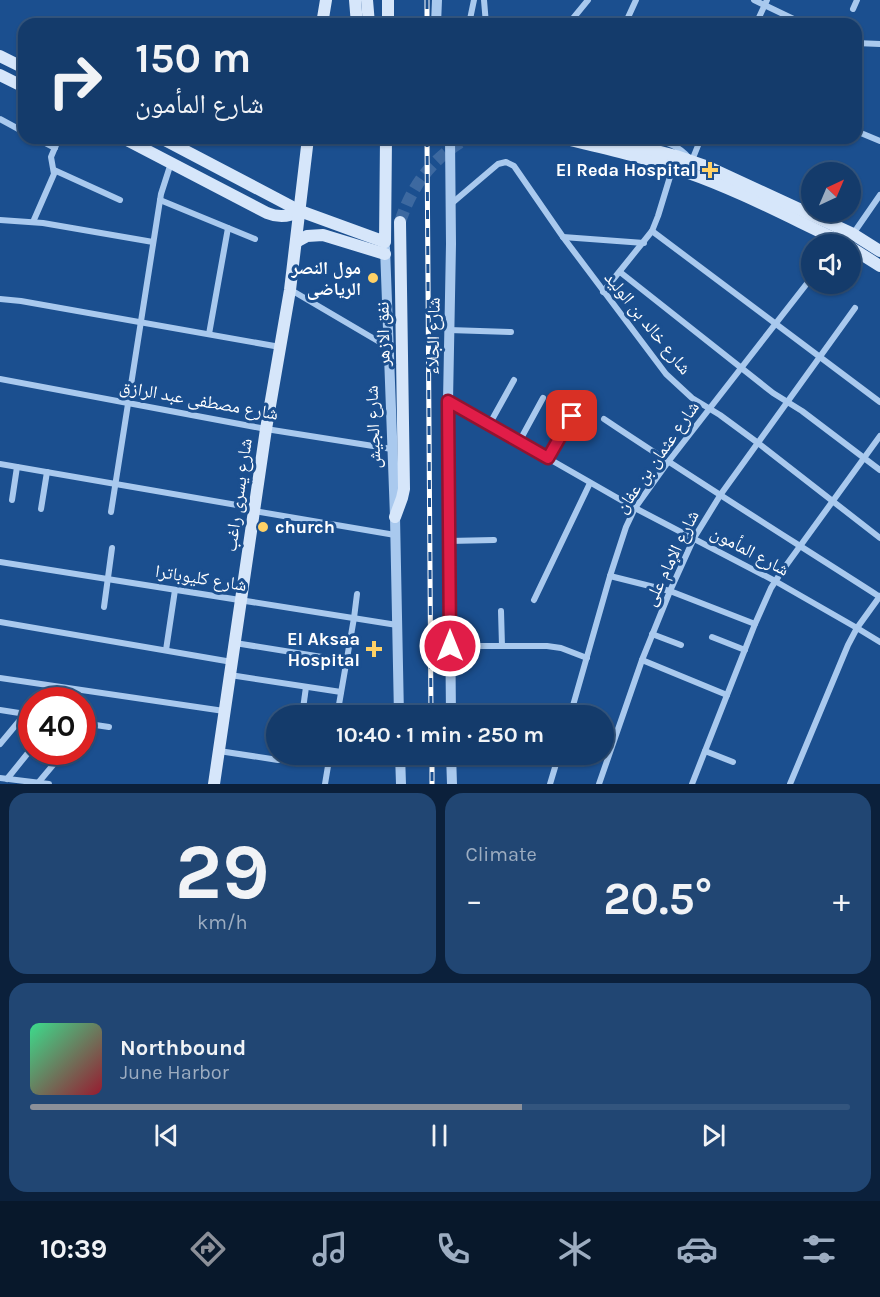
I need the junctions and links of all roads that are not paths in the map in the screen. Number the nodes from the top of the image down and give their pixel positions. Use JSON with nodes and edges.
{"nodes":[{"id":1,"x":326,"y":0,"type":"edge"},
{"id":2,"x":355,"y":0,"type":"edge"},
{"id":3,"x":367,"y":0,"type":"edge"},
{"id":4,"x":388,"y":0,"type":"edge"},
{"id":5,"x":437,"y":0,"type":"edge"},
{"id":6,"x":474,"y":0,"type":"edge"},
{"id":7,"x":484,"y":0,"type":"edge"},
{"id":8,"x":588,"y":0,"type":"edge"},
{"id":9,"x":636,"y":0,"type":"edge"},
{"id":10,"x":754,"y":0,"type":"edge"},
{"id":11,"x":857,"y":0,"type":"edge"},
{"id":12,"x":766,"y":2,"type":"edge"},
{"id":13,"x":853,"y":9,"type":"dead end"},
{"id":14,"x":322,"y":18,"type":"edge"},
{"id":15,"x":356,"y":18,"type":"edge"},
{"id":16,"x":368,"y":18,"type":"edge"},
{"id":17,"x":388,"y":18,"type":"edge"},
{"id":18,"x":436,"y":18,"type":"edge"},
{"id":19,"x":470,"y":18,"type":"edge"},
{"id":20,"x":486,"y":18,"type":"edge"},
{"id":21,"x":573,"y":18,"type":"edge"},
{"id":22,"x":628,"y":18,"type":"edge"},
{"id":23,"x":759,"y":18,"type":"edge"},
{"id":24,"x":794,"y":18,"type":"edge"},
{"id":25,"x":862,"y":43,"type":"edge"},
{"id":26,"x":880,"y":44,"type":"edge"},
{"id":27,"x":0,"y":57,"type":"edge"},
{"id":28,"x":18,"y":65,"type":"edge"},
{"id":29,"x":0,"y":75,"type":"edge"},
{"id":30,"x":18,"y":84,"type":"edge"},
{"id":31,"x":0,"y":119,"type":"edge"},
{"id":32,"x":18,"y":129,"type":"edge"},
{"id":33,"x":862,"y":134,"type":"edge"},
{"id":34,"x":880,"y":141,"type":"edge"},
{"id":35,"x":47,"y":144,"type":"edge"},
{"id":36,"x":57,"y":144,"type":"edge"},
{"id":37,"x":135,"y":144,"type":"edge"},
{"id":38,"x":172,"y":144,"type":"edge"},
{"id":39,"x":307,"y":144,"type":"edge"},
{"id":40,"x":386,"y":144,"type":"edge"},
{"id":41,"x":450,"y":144,"type":"edge"},
{"id":42,"x":585,"y":144,"type":"edge"},
{"id":43,"x":623,"y":144,"type":"edge"},
{"id":44,"x":672,"y":144,"type":"edge"},
{"id":45,"x":699,"y":144,"type":"edge"},
{"id":46,"x":55,"y":148,"type":"junction"},
{"id":47,"x":171,"y":163,"type":"junction"},
{"id":48,"x":673,"y":167,"type":"junction"},
{"id":49,"x":690,"y":167,"type":"junction"},
{"id":50,"x":54,"y":170,"type":"junction"},
{"id":51,"x":880,"y":195,"type":"edge"},
{"id":52,"x":120,"y":200,"type":"dead end"},
{"id":53,"x":160,"y":200,"type":"junction"},
{"id":54,"x":452,"y":204,"type":"junction"},
{"id":55,"x":300,"y":211,"type":"junction"},
{"id":56,"x":0,"y":220,"type":"edge"},
{"id":57,"x":33,"y":222,"type":"junction"},
{"id":58,"x":400,"y":222,"type":"tunnel mouth"},
{"id":59,"x":228,"y":228,"type":"junction"},
{"id":60,"x":652,"y":231,"type":"junction"},
{"id":61,"x":827,"y":234,"type":"edge"},
{"id":62,"x":851,"y":234,"type":"edge"},
{"id":63,"x":563,"y":237,"type":"junction"},
{"id":64,"x":255,"y":239,"type":"dead end"},
{"id":65,"x":153,"y":242,"type":"junction"},
{"id":66,"x":296,"y":242,"type":"junction"},
{"id":67,"x":644,"y":243,"type":"junction"},
{"id":68,"x":861,"y":246,"type":"edge"},
{"id":69,"x":385,"y":248,"type":"junction"},
{"id":70,"x":880,"y":251,"type":"edge"},
{"id":71,"x":861,"y":253,"type":"edge"},
{"id":72,"x":880,"y":266,"type":"edge"},
{"id":73,"x":620,"y":272,"type":"junction"},
{"id":74,"x":290,"y":290,"type":"junction"},
{"id":75,"x":801,"y":291,"type":"edge"},
{"id":76,"x":603,"y":292,"type":"junction"},
{"id":77,"x":0,"y":299,"type":"edge"},
{"id":78,"x":855,"y":308,"type":"dead end"},
{"id":79,"x":141,"y":322,"type":"junction"},
{"id":80,"x":776,"y":323,"type":"junction"},
{"id":81,"x":449,"y":330,"type":"junction"},
{"id":82,"x":511,"y":332,"type":"dead end"},
{"id":83,"x":209,"y":334,"type":"junction"},
{"id":84,"x":280,"y":347,"type":"junction"},
{"id":85,"x":388,"y":347,"type":"junction"},
{"id":86,"x":820,"y":357,"type":"junction"},
{"id":87,"x":741,"y":369,"type":"junction"},
{"id":88,"x":0,"y":379,"type":"edge"},
{"id":89,"x":514,"y":380,"type":"dead end"},
{"id":90,"x":543,"y":398,"type":"dead end"},
{"id":91,"x":448,"y":401,"type":"junction"},
{"id":92,"x":787,"y":402,"type":"junction"},
{"id":93,"x":880,"y":402,"type":"edge"},
{"id":94,"x":128,"y":403,"type":"junction"},
{"id":95,"x":708,"y":409,"type":"junction"},
{"id":96,"x":572,"y":416,"type":"dead end"},
{"id":97,"x":604,"y":419,"type":"dead end"},
{"id":98,"x":489,"y":425,"type":"junction"},
{"id":99,"x":266,"y":429,"type":"junction"},
{"id":100,"x":880,"y":436,"type":"edge"},
{"id":101,"x":519,"y":442,"type":"junction"},
{"id":102,"x":758,"y":442,"type":"junction"},
{"id":103,"x":392,"y":449,"type":"junction"},
{"id":104,"x":548,"y":458,"type":"junction"},
{"id":105,"x":864,"y":458,"type":"junction"},
{"id":106,"x":668,"y":462,"type":"junction"},
{"id":107,"x":0,"y":464,"type":"edge"},
{"id":108,"x":17,"y":466,"type":"junction"},
{"id":109,"x":880,"y":470,"type":"edge"},
{"id":110,"x":47,"y":472,"type":"junction"},
{"id":111,"x":590,"y":483,"type":"junction"},
{"id":112,"x":115,"y":484,"type":"junction"},
{"id":113,"x":721,"y":494,"type":"junction"},
{"id":114,"x":12,"y":500,"type":"dead end"},
{"id":115,"x":832,"y":501,"type":"junction"},
{"id":116,"x":635,"y":508,"type":"junction"},
{"id":117,"x":41,"y":509,"type":"dead end"},
{"id":118,"x":254,"y":510,"type":"junction"},
{"id":119,"x":111,"y":512,"type":"dead end"},
{"id":120,"x":395,"y":517,"type":"junction"},
{"id":121,"x":395,"y":535,"type":"junction"},
{"id":122,"x":694,"y":538,"type":"junction"},
{"id":123,"x":880,"y":538,"type":"edge"},
{"id":124,"x":494,"y":540,"type":"dead end"},
{"id":125,"x":449,"y":541,"type":"junction"},
{"id":126,"x":800,"y":546,"type":"junction"},
{"id":127,"x":112,"y":548,"type":"dead end"},
{"id":128,"x":0,"y":562,"type":"edge"},
{"id":129,"x":610,"y":576,"type":"junction"},
{"id":130,"x":106,"y":579,"type":"junction"},
{"id":131,"x":775,"y":581,"type":"junction"},
{"id":132,"x":175,"y":590,"type":"junction"},
{"id":133,"x":670,"y":591,"type":"junction"},
{"id":134,"x":357,"y":594,"type":"dead end"},
{"id":135,"x":880,"y":597,"type":"edge"},
{"id":136,"x":241,"y":600,"type":"junction"},
{"id":137,"x":534,"y":600,"type":"dead end"},
{"id":138,"x":104,"y":607,"type":"dead end"},
{"id":139,"x":501,"y":611,"type":"dead end"},
{"id":140,"x":354,"y":618,"type":"junction"},
{"id":141,"x":0,"y":622,"type":"edge"},
{"id":142,"x":755,"y":624,"type":"junction"},
{"id":143,"x":397,"y":625,"type":"junction"},
{"id":144,"x":857,"y":627,"type":"junction"},
{"id":145,"x":652,"y":634,"type":"junction"},
{"id":146,"x":712,"y":637,"type":"dead end"},
{"id":147,"x":880,"y":642,"type":"edge"},
{"id":148,"x":235,"y":643,"type":"junction"},
{"id":149,"x":681,"y":645,"type":"dead end"},
{"id":150,"x":450,"y":646,"type":"junction"},
{"id":151,"x":502,"y":646,"type":"junction"},
{"id":152,"x":166,"y":650,"type":"junction"},
{"id":153,"x":745,"y":650,"type":"junction"},
{"id":154,"x":587,"y":658,"type":"junction"},
{"id":155,"x":642,"y":660,"type":"junction"},
{"id":156,"x":347,"y":661,"type":"junction"},
{"id":157,"x":231,"y":668,"type":"junction"},
{"id":158,"x":0,"y":678,"type":"edge"},
{"id":159,"x":306,"y":687,"type":"junction"},
{"id":160,"x":341,"y":692,"type":"junction"},
{"id":161,"x":727,"y":694,"type":"junction"},
{"id":162,"x":304,"y":705,"type":"edge"},
{"id":163,"x":339,"y":705,"type":"edge"},
{"id":164,"x":399,"y":705,"type":"edge"},
{"id":165,"x":451,"y":705,"type":"edge"},
{"id":166,"x":573,"y":705,"type":"edge"},
{"id":167,"x":0,"y":710,"type":"edge"},
{"id":168,"x":224,"y":711,"type":"junction"},
{"id":169,"x":18,"y":713,"type":"edge"},
{"id":170,"x":18,"y":725,"type":"edge"},
{"id":171,"x":96,"y":725,"type":"edge"},
{"id":172,"x":109,"y":726,"type":"dead end"},
{"id":173,"x":0,"y":744,"type":"edge"},
{"id":174,"x":219,"y":751,"type":"junction"},
{"id":175,"x":705,"y":751,"type":"junction"},
{"id":176,"x":266,"y":758,"type":"edge"},
{"id":177,"x":733,"y":762,"type":"dead end"},
{"id":178,"x":18,"y":763,"type":"edge"},
{"id":179,"x":53,"y":765,"type":"edge"},
{"id":180,"x":328,"y":765,"type":"edge"},
{"id":181,"x":400,"y":765,"type":"edge"},
{"id":182,"x":452,"y":765,"type":"edge"},
{"id":183,"x":556,"y":765,"type":"edge"},
{"id":184,"x":3,"y":779,"type":"edge"},
{"id":185,"x":38,"y":783,"type":"edge"},
{"id":186,"x":49,"y":784,"type":"edge"},
{"id":187,"x":214,"y":784,"type":"edge"},
{"id":188,"x":325,"y":784,"type":"edge"},
{"id":189,"x":400,"y":784,"type":"edge"},
{"id":190,"x":452,"y":784,"type":"edge"},
{"id":191,"x":550,"y":784,"type":"edge"},
{"id":192,"x":599,"y":784,"type":"edge"},
{"id":193,"x":692,"y":784,"type":"edge"},
{"id":194,"x":790,"y":784,"type":"edge"}],
"edges":[{"from":1,"to":14,"type":"main road"},
{"from":2,"to":15,"type":"main road"},
{"from":3,"to":16,"type":"main road"},
{"from":4,"to":17,"type":"main road"},
{"from":5,"to":18,"type":"street"},
{"from":6,"to":19,"type":"street"},
{"from":7,"to":20,"type":"street"},
{"from":8,"to":21,"type":"street"},
{"from":9,"to":22,"type":"street"},
{"from":10,"to":12,"type":"street"},
{"from":11,"to":13,"type":"street"},
{"from":12,"to":23,"type":"street"},
{"from":12,"to":24,"type":"street"},
{"from":25,"to":26,"type":"street"},
{"from":27,"to":28,"type":"main road"},
{"from":29,"to":30,"type":"main road"},
{"from":31,"to":32,"type":"street"},
{"from":33,"to":34,"type":"street"},
{"from":35,"to":46,"type":"street"},
{"from":36,"to":46,"type":"street"},
{"from":37,"to":47,"type":"main road"},
{"from":38,"to":55,"type":"main road"},
{"from":39,"to":55,"type":"main road"},
{"from":40,"to":69,"type":"main road","name":"شارع الجيش"},
{"from":41,"to":54,"type":"street","name":"شارع الجلاء"},
{"from":42,"to":48,"type":"main road"},
{"from":43,"to":49,"type":"main road"},
{"from":44,"to":49,"type":"street"},
{"from":45,"to":49,"type":"street"},
{"from":46,"to":50,"type":"street"},
{"from":47,"to":53,"type":"street"},
{"from":47,"to":55,"type":"main road"},
{"from":48,"to":49,"type":"main road"},
{"from":48,"to":60,"type":"street"},
{"from":49,"to":61,"type":"main road"},
{"from":50,"to":52,"type":"street"},
{"from":50,"to":57,"type":"street"},
{"from":51,"to":62,"type":"street"},
{"from":53,"to":59,"type":"street"},
{"from":53,"to":65,"type":"street"},
{"from":54,"to":63,"type":"street","name":"شارع خالد بن الوليد"},
{"from":54,"to":81,"type":"street","name":"شارع الجلاء"},
{"from":55,"to":66,"type":"main road","name":"شارع يسرى راغب"},
{"from":55,"to":69,"type":"main road"},
{"from":56,"to":57,"type":"street"},
{"from":57,"to":65,"type":"street"},
{"from":58,"to":120,"type":"main road","name":"نفق الازهر"},
{"from":59,"to":64,"type":"street"},
{"from":59,"to":83,"type":"street"},
{"from":60,"to":67,"type":"street"},
{"from":60,"to":80,"type":"street"},
{"from":63,"to":67,"type":"street"},
{"from":63,"to":76,"type":"street","name":"شارع خالد بن الوليد"},
{"from":65,"to":79,"type":"street"},
{"from":66,"to":69,"type":"main road"},
{"from":66,"to":74,"type":"main road","name":"شارع يسرى راغب"},
{"from":67,"to":73,"type":"street"},
{"from":68,"to":70,"type":"main road"},
{"from":69,"to":85,"type":"street","name":"شارع الجيش"},
{"from":71,"to":72,"type":"main road"},
{"from":73,"to":76,"type":"street"},
{"from":73,"to":87,"type":"street"},
{"from":74,"to":84,"type":"main road","name":"شارع يسرى راغب"},
{"from":74,"to":85,"type":"street"},
{"from":75,"to":80,"type":"street","name":"شارع عثمان بن عفان"},
{"from":76,"to":95,"type":"street","name":"شارع خالد بن الوليد"},
{"from":77,"to":79,"type":"street"},
{"from":78,"to":86,"type":"street","name":"شارع الإمام على"},
{"from":79,"to":83,"type":"street"},
{"from":79,"to":94,"type":"street"},
{"from":80,"to":86,"type":"street"},
{"from":80,"to":87,"type":"street","name":"شارع عثمان بن عفان"},
{"from":81,"to":82,"type":"street"},
{"from":81,"to":91,"type":"street","name":"شارع الجلاء"},
{"from":83,"to":84,"type":"street"},
{"from":84,"to":99,"type":"main road","name":"شارع يسرى راغب"},
{"from":85,"to":103,"type":"street","name":"شارع الجيش"},
{"from":86,"to":92,"type":"street","name":"شارع الإمام على"},
{"from":86,"to":93,"type":"street"},
{"from":87,"to":92,"type":"street"},
{"from":87,"to":95,"type":"street","name":"شارع عثمان بن عفان"},
{"from":88,"to":94,"type":"street","name":"شارع مصطفى عبد الرازق"},
{"from":89,"to":98,"type":"street"},
{"from":90,"to":101,"type":"street"},
{"from":91,"to":98,"type":"street","name":"شارع المأمون"},
{"from":91,"to":125,"type":"street","name":"شارع الجلاء"},
{"from":92,"to":102,"type":"street","name":"شارع الإمام على"},
{"from":92,"to":105,"type":"street"},
{"from":94,"to":99,"type":"street","name":"شارع مصطفى عبد الرازق"},
{"from":94,"to":112,"type":"street"},
{"from":95,"to":102,"type":"street","name":"شارع خالد بن الوليد"},
{"from":95,"to":106,"type":"street","name":"شارع عثمان بن عفان"},
{"from":96,"to":104,"type":"street"},
{"from":97,"to":106,"type":"street"},
{"from":98,"to":101,"type":"street","name":"شارع المأمون"},
{"from":99,"to":103,"type":"street","name":"شارع مصطفى عبد الرازق"},
{"from":99,"to":118,"type":"main road","name":"شارع يسرى راغب"},
{"from":100,"to":105,"type":"street"},
{"from":101,"to":104,"type":"street","name":"شارع المأمون"},
{"from":102,"to":113,"type":"street","name":"شارع الإمام على"},
{"from":102,"to":115,"type":"street","name":"شارع خالد بن الوليد"},
{"from":103,"to":120,"type":"street","name":"شارع الجيش"},
{"from":104,"to":111,"type":"street","name":"شارع المأمون"},
{"from":105,"to":109,"type":"street"},
{"from":105,"to":115,"type":"street"},
{"from":106,"to":113,"type":"street"},
{"from":106,"to":116,"type":"street","name":"شارع عثمان بن عفان"},
{"from":107,"to":108,"type":"street"},
{"from":108,"to":110,"type":"street"},
{"from":108,"to":114,"type":"street"},
{"from":110,"to":112,"type":"street"},
{"from":110,"to":117,"type":"street"},
{"from":111,"to":116,"type":"street","name":"شارع المأمون"},
{"from":111,"to":137,"type":"street"},
{"from":112,"to":118,"type":"street"},
{"from":112,"to":119,"type":"street"},
{"from":113,"to":122,"type":"street","name":"شارع الإمام على"},
{"from":113,"to":126,"type":"street"},
{"from":115,"to":123,"type":"street","name":"شارع خالد بن الوليد"},
{"from":115,"to":126,"type":"street"},
{"from":116,"to":122,"type":"street","name":"شارع المأمون"},
{"from":116,"to":129,"type":"street","name":"شارع عثمان بن عفان"},
{"from":118,"to":121,"type":"street"},
{"from":118,"to":136,"type":"main road","name":"شارع يسرى راغب"},
{"from":120,"to":121,"type":"street","name":"شارع الجيش"},
{"from":121,"to":143,"type":"street","name":"شارع الجيش"},
{"from":122,"to":131,"type":"street","name":"شارع المأمون"},
{"from":122,"to":133,"type":"street","name":"شارع الإمام على"},
{"from":124,"to":125,"type":"street"},
{"from":125,"to":150,"type":"street","name":"شارع الجلاء"},
{"from":126,"to":131,"type":"street"},
{"from":126,"to":135,"type":"street"},
{"from":127,"to":130,"type":"street"},
{"from":128,"to":130,"type":"street","name":"شارع كليوباترا"},
{"from":129,"to":133,"type":"street"},
{"from":129,"to":154,"type":"street","name":"شارع عثمان بن عفان"},
{"from":130,"to":132,"type":"street","name":"شارع كليوباترا"},
{"from":130,"to":138,"type":"street"},
{"from":131,"to":142,"type":"street"},
{"from":131,"to":144,"type":"street","name":"شارع المأمون"},
{"from":132,"to":136,"type":"street","name":"شارع كليوباترا"},
{"from":132,"to":152,"type":"street"},
{"from":133,"to":142,"type":"street"},
{"from":133,"to":145,"type":"street","name":"شارع الإمام على"},
{"from":134,"to":140,"type":"street"},
{"from":135,"to":144,"type":"street"},
{"from":136,"to":140,"type":"street","name":"شارع كليوباترا"},
{"from":136,"to":148,"type":"main road","name":"شارع يسرى راغب"},
{"from":139,"to":151,"type":"street"},
{"from":140,"to":143,"type":"street","name":"شارع كليوباترا"},
{"from":140,"to":156,"type":"street"},
{"from":141,"to":152,"type":"street"},
{"from":142,"to":153,"type":"street"},
{"from":143,"to":164,"type":"street","name":"شارع الجيش"},
{"from":144,"to":147,"type":"street","name":"شارع المأمون"},
{"from":144,"to":194,"type":"street"},
{"from":145,"to":149,"type":"street"},
{"from":145,"to":155,"type":"street","name":"شارع الإمام على"},
{"from":146,"to":153,"type":"street"},
{"from":148,"to":156,"type":"street"},
{"from":148,"to":157,"type":"main road","name":"شارع يسرى راغب"},
{"from":150,"to":151,"type":"street"},
{"from":150,"to":165,"type":"street","name":"شارع الجلاء"},
{"from":151,"to":154,"type":"street"},
{"from":152,"to":157,"type":"street"},
{"from":153,"to":161,"type":"street"},
{"from":154,"to":166,"type":"street","name":"شارع عثمان بن عفان"},
{"from":155,"to":161,"type":"street"},
{"from":155,"to":192,"type":"street","name":"شارع الإمام على"},
{"from":156,"to":160,"type":"street"},
{"from":157,"to":159,"type":"street"},
{"from":157,"to":168,"type":"main road","name":"شارع يسرى راغب"},
{"from":158,"to":168,"type":"street"},
{"from":159,"to":160,"type":"street"},
{"from":159,"to":162,"type":"street"},
{"from":160,"to":163,"type":"street"},
{"from":161,"to":175,"type":"street"},
{"from":167,"to":169,"type":"street"},
{"from":168,"to":174,"type":"main road","name":"شارع يسرى راغب"},
{"from":170,"to":173,"type":"street"},
{"from":171,"to":172,"type":"street"},
{"from":174,"to":176,"type":"street"},
{"from":174,"to":187,"type":"main road","name":"شارع يسرى راغب"},
{"from":175,"to":177,"type":"street"},
{"from":175,"to":193,"type":"street"},
{"from":178,"to":184,"type":"street"},
{"from":179,"to":185,"type":"street"},
{"from":180,"to":188,"type":"street"},
{"from":181,"to":189,"type":"street"},
{"from":182,"to":190,"type":"street"},
{"from":183,"to":191,"type":"street"},
{"from":184,"to":185,"type":"street"},
{"from":185,"to":186,"type":"street"}]}
